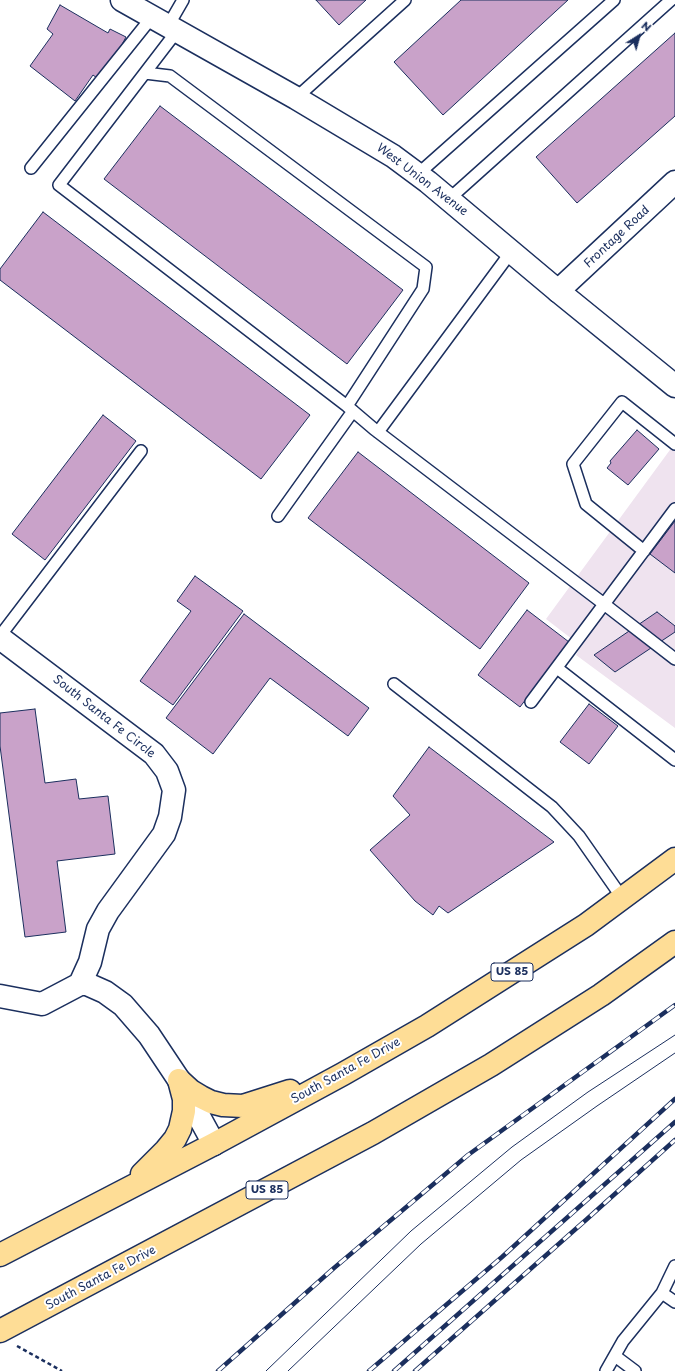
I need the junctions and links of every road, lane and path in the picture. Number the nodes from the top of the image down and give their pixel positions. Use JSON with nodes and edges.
{"nodes":[{"id":1,"x":122,"y":0,"type":"edge"},
{"id":2,"x":183,"y":0,"type":"edge"},
{"id":3,"x":405,"y":0,"type":"edge"},
{"id":4,"x":614,"y":0,"type":"edge"},
{"id":5,"x":671,"y":0,"type":"edge"},
{"id":6,"x":166,"y":25,"type":"junction"},
{"id":7,"x":145,"y":73,"type":"junction"},
{"id":8,"x":296,"y":98,"type":"junction"},
{"id":9,"x":31,"y":168,"type":"dead end"},
{"id":10,"x":418,"y":174,"type":"junction"},
{"id":11,"x":675,"y":182,"type":"edge"},
{"id":12,"x":449,"y":199,"type":"junction"},
{"id":13,"x":511,"y":252,"type":"junction"},
{"id":14,"x":558,"y":292,"type":"junction"},
{"id":15,"x":675,"y":386,"type":"edge"},
{"id":16,"x":350,"y":408,"type":"junction"},
{"id":17,"x":378,"y":432,"type":"junction"},
{"id":18,"x":675,"y":444,"type":"edge"},
{"id":19,"x":141,"y":451,"type":"dead end"},
{"id":20,"x":675,"y":509,"type":"edge"},
{"id":21,"x":278,"y":516,"type":"dead end"},
{"id":22,"x":644,"y":551,"type":"junction"},
{"id":23,"x":604,"y":604,"type":"junction"},
{"id":24,"x":0,"y":637,"type":"edge"},
{"id":25,"x":675,"y":659,"type":"edge"},
{"id":26,"x":557,"y":668,"type":"junction"},
{"id":27,"x":394,"y":684,"type":"dead end"},
{"id":28,"x":531,"y":702,"type":"dead end"},
{"id":29,"x":675,"y":760,"type":"edge"},
{"id":30,"x":675,"y":859,"type":"edge"},
{"id":31,"x":622,"y":899,"type":"junction"},
{"id":32,"x":675,"y":942,"type":"edge"},
{"id":33,"x":80,"y":984,"type":"junction"},
{"id":34,"x":0,"y":996,"type":"edge"},
{"id":35,"x":342,"y":1074,"type":"junction"},
{"id":36,"x":179,"y":1080,"type":"junction"},
{"id":37,"x":214,"y":1144,"type":"junction"},
{"id":38,"x":120,"y":1193,"type":"junction"},
{"id":39,"x":0,"y":1256,"type":"edge"},
{"id":40,"x":675,"y":1266,"type":"edge"},
{"id":41,"x":662,"y":1293,"type":"junction"},
{"id":42,"x":675,"y":1302,"type":"edge"},
{"id":43,"x":8,"y":1327,"type":"edge"},
{"id":44,"x":18,"y":1346,"type":"dead end"},
{"id":45,"x":615,"y":1356,"type":"junction"},
{"id":46,"x":62,"y":1371,"type":"edge"},
{"id":47,"x":606,"y":1371,"type":"edge"},
{"id":48,"x":635,"y":1371,"type":"edge"}],
"edges":[{"from":1,"to":6,"type":"street","name":"West Union Avenue"},
{"from":2,"to":6,"type":"lane"},
{"from":3,"to":8,"type":"lane"},
{"from":4,"to":10,"type":"lane"},
{"from":5,"to":12,"type":"lane"},
{"from":6,"to":7,"type":"lane"},
{"from":6,"to":8,"type":"street","name":"West Union Avenue"},
{"from":6,"to":9,"type":"lane"},
{"from":7,"to":16,"type":"lane"},
{"from":7,"to":16,"type":"lane"},
{"from":8,"to":10,"type":"street","name":"West Union Avenue"},
{"from":10,"to":12,"type":"street","name":"West Union Avenue"},
{"from":11,"to":14,"type":"street","name":"Frontage Road"},
{"from":12,"to":13,"type":"street","name":"West Union Avenue"},
{"from":13,"to":14,"type":"street","name":"West Union Avenue"},
{"from":13,"to":17,"type":"lane"},
{"from":14,"to":15,"type":"street","name":"West Union Avenue"},
{"from":16,"to":17,"type":"lane"},
{"from":16,"to":21,"type":"lane"},
{"from":17,"to":23,"type":"lane"},
{"from":18,"to":22,"type":"lane"},
{"from":19,"to":24,"type":"lane"},
{"from":20,"to":22,"type":"lane"},
{"from":22,"to":23,"type":"lane"},
{"from":23,"to":25,"type":"lane"},
{"from":23,"to":26,"type":"lane"},
{"from":24,"to":33,"type":"street","name":"South Santa Fe Circle"},
{"from":26,"to":28,"type":"lane"},
{"from":26,"to":29,"type":"lane"},
{"from":27,"to":31,"type":"lane"},
{"from":30,"to":31,"type":"highway","name":"South Santa Fe Drive","number":"US 85"},
{"from":31,"to":35,"type":"highway","name":"South Santa Fe Drive","number":"US 85"},
{"from":32,"to":43,"type":"highway","name":"South Santa Fe Drive","number":"US 85"},
{"from":33,"to":34,"type":"street"},
{"from":33,"to":36,"type":"street"},
{"from":35,"to":36,"type":"highway"},
{"from":35,"to":37,"type":"highway","name":"South Santa Fe Drive","number":"US 85"},
{"from":36,"to":37,"type":"street"},
{"from":36,"to":38,"type":"highway"},
{"from":37,"to":38,"type":"highway","name":"South Santa Fe Drive","number":"US 85"},
{"from":38,"to":39,"type":"highway","name":"South Santa Fe Drive","number":"US 85"},
{"from":40,"to":41,"type":"lane"},
{"from":41,"to":42,"type":"lane"},
{"from":41,"to":45,"type":"lane"},
{"from":44,"to":46,"type":"path"},
{"from":45,"to":47,"type":"lane"},
{"from":45,"to":48,"type":"lane"}]}
